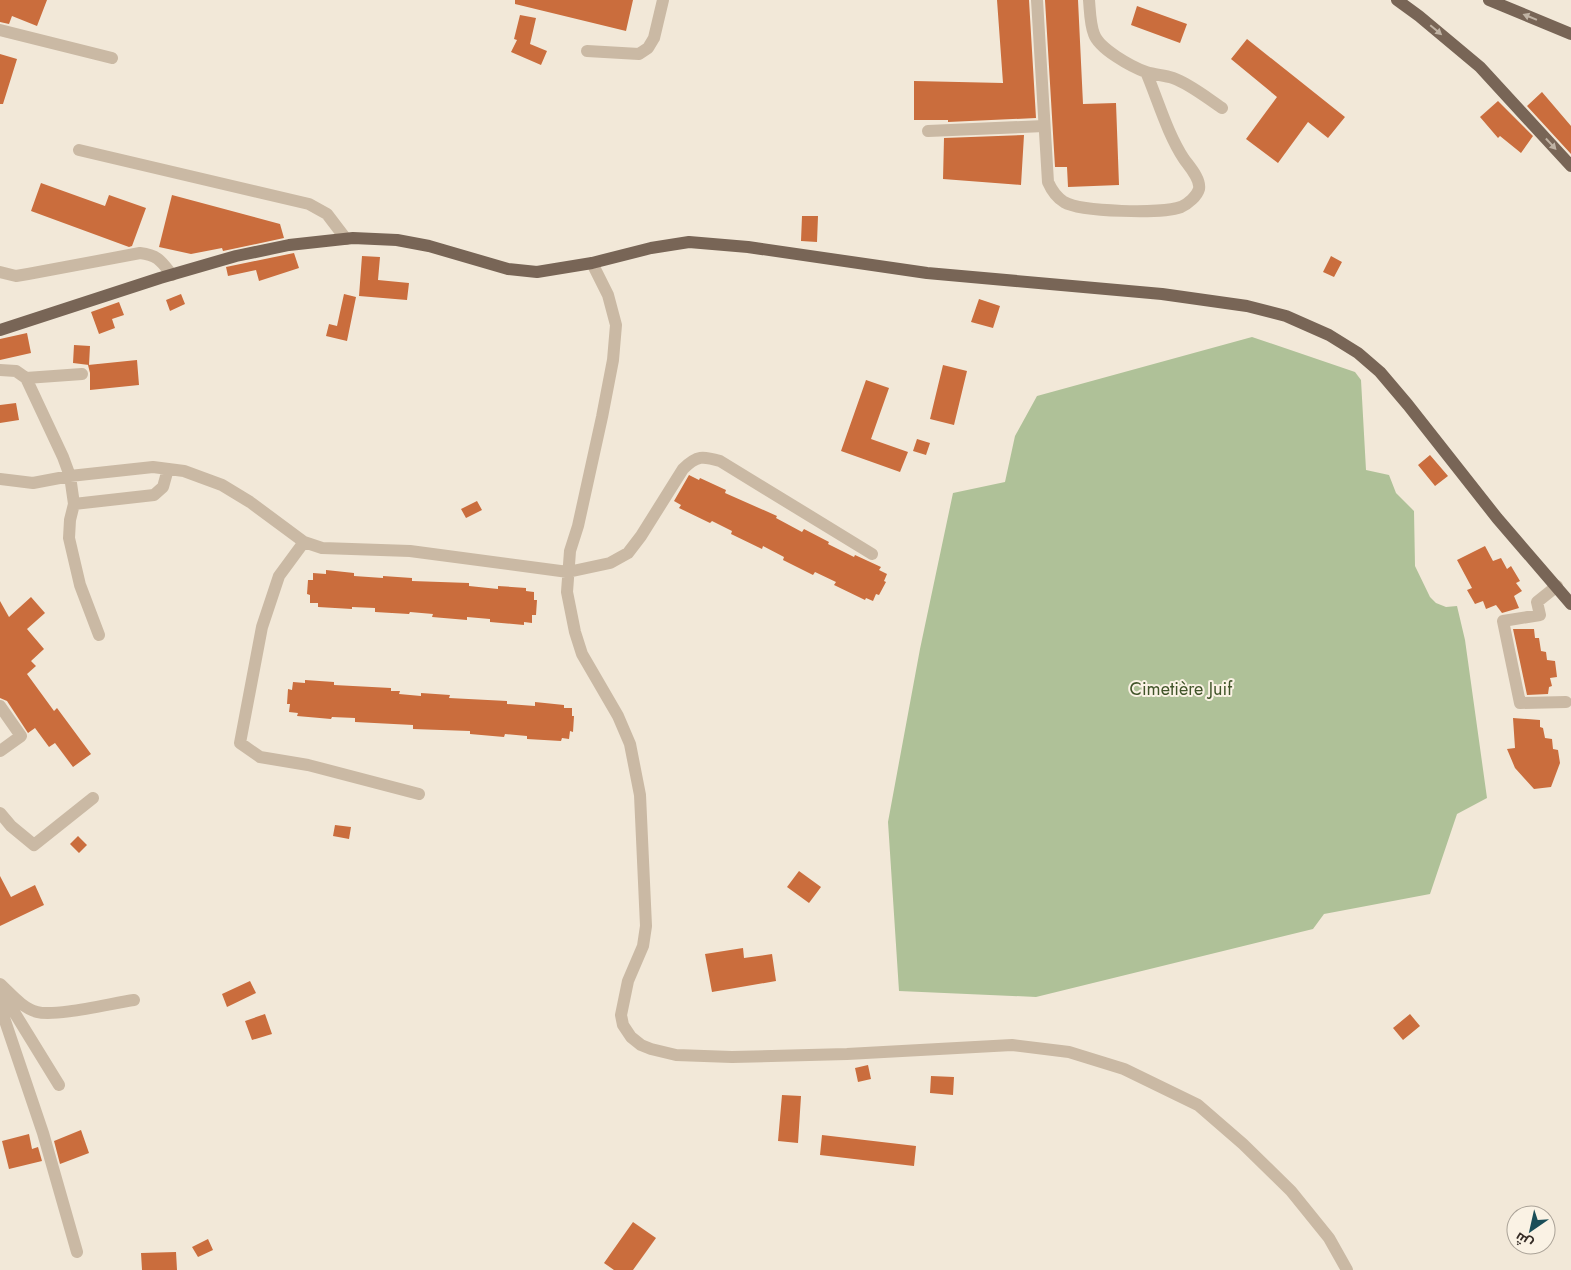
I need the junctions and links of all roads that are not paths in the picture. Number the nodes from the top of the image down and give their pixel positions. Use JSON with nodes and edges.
{"nodes":[{"id":1,"x":663,"y":0,"type":"edge"},
{"id":2,"x":1037,"y":0,"type":"edge"},
{"id":3,"x":1089,"y":0,"type":"edge"},
{"id":4,"x":1397,"y":0,"type":"edge"},
{"id":5,"x":1408,"y":0,"type":"edge"},
{"id":6,"x":1489,"y":0,"type":"edge"},
{"id":7,"x":1419,"y":16,"type":"junction"},
{"id":8,"x":0,"y":30,"type":"edge"},
{"id":9,"x":1571,"y":34,"type":"edge"},
{"id":10,"x":587,"y":51,"type":"dead end"},
{"id":11,"x":112,"y":58,"type":"dead end"},
{"id":12,"x":1146,"y":72,"type":"junction"},
{"id":13,"x":1222,"y":108,"type":"dead end"},
{"id":14,"x":1044,"y":126,"type":"junction"},
{"id":15,"x":928,"y":131,"type":"dead end"},
{"id":16,"x":79,"y":150,"type":"dead end"},
{"id":17,"x":1571,"y":166,"type":"edge"},
{"id":18,"x":346,"y":238,"type":"junction"},
{"id":19,"x":592,"y":263,"type":"junction"},
{"id":20,"x":0,"y":272,"type":"edge"},
{"id":21,"x":172,"y":275,"type":"junction"},
{"id":22,"x":0,"y":330,"type":"edge"},
{"id":23,"x":0,"y":370,"type":"edge"},
{"id":24,"x":82,"y":374,"type":"dead end"},
{"id":25,"x":26,"y":378,"type":"junction"},
{"id":26,"x":168,"y":469,"type":"junction"},
{"id":27,"x":70,"y":476,"type":"junction"},
{"id":28,"x":0,"y":479,"type":"edge"},
{"id":29,"x":74,"y":504,"type":"junction"},
{"id":30,"x":304,"y":542,"type":"junction"},
{"id":31,"x":872,"y":554,"type":"dead end"},
{"id":32,"x":568,"y":572,"type":"junction"},
{"id":33,"x":1557,"y":586,"type":"junction"},
{"id":34,"x":1571,"y":604,"type":"edge"},
{"id":35,"x":99,"y":635,"type":"dead end"},
{"id":36,"x":1566,"y":702,"type":"dead end"},
{"id":37,"x":0,"y":706,"type":"edge"},
{"id":38,"x":0,"y":751,"type":"edge"},
{"id":39,"x":418,"y":794,"type":"dead end"},
{"id":40,"x":93,"y":798,"type":"dead end"},
{"id":41,"x":0,"y":813,"type":"edge"},
{"id":42,"x":0,"y":984,"type":"edge"},
{"id":43,"x":0,"y":989,"type":"edge"},
{"id":44,"x":134,"y":1000,"type":"dead end"},
{"id":45,"x":0,"y":1006,"type":"edge"},
{"id":46,"x":59,"y":1085,"type":"dead end"},
{"id":47,"x":77,"y":1252,"type":"dead end"},
{"id":48,"x":1347,"y":1270,"type":"edge"}],
"edges":[{"from":1,"to":10,"type":"street"},
{"from":2,"to":14,"type":"street"},
{"from":3,"to":12,"type":"street"},
{"from":4,"to":7,"type":"main road"},
{"from":5,"to":7,"type":"main road"},
{"from":9,"to":6,"type":"main road","one_way":true},
{"from":7,"to":17,"type":"main road","one_way":true},
{"from":8,"to":11,"type":"street"},
{"from":12,"to":13,"type":"street"},
{"from":12,"to":14,"type":"street"},
{"from":14,"to":15,"type":"street"},
{"from":16,"to":18,"type":"street"},
{"from":18,"to":19,"type":"main road"},
{"from":18,"to":21,"type":"main road"},
{"from":19,"to":32,"type":"street"},
{"from":19,"to":33,"type":"main road"},
{"from":20,"to":21,"type":"street"},
{"from":21,"to":22,"type":"main road"},
{"from":23,"to":25,"type":"street"},
{"from":24,"to":25,"type":"street"},
{"from":25,"to":27,"type":"street"},
{"from":26,"to":27,"type":"street"},
{"from":26,"to":29,"type":"street"},
{"from":26,"to":30,"type":"street"},
{"from":27,"to":28,"type":"street"},
{"from":27,"to":29,"type":"street"},
{"from":29,"to":35,"type":"street"},
{"from":30,"to":32,"type":"street"},
{"from":30,"to":39,"type":"street"},
{"from":31,"to":32,"type":"street"},
{"from":32,"to":48,"type":"street"},
{"from":33,"to":34,"type":"main road"},
{"from":33,"to":36,"type":"street"},
{"from":37,"to":38,"type":"street"},
{"from":40,"to":41,"type":"street"},
{"from":42,"to":44,"type":"street"},
{"from":43,"to":46,"type":"street"},
{"from":45,"to":47,"type":"street"}]}
